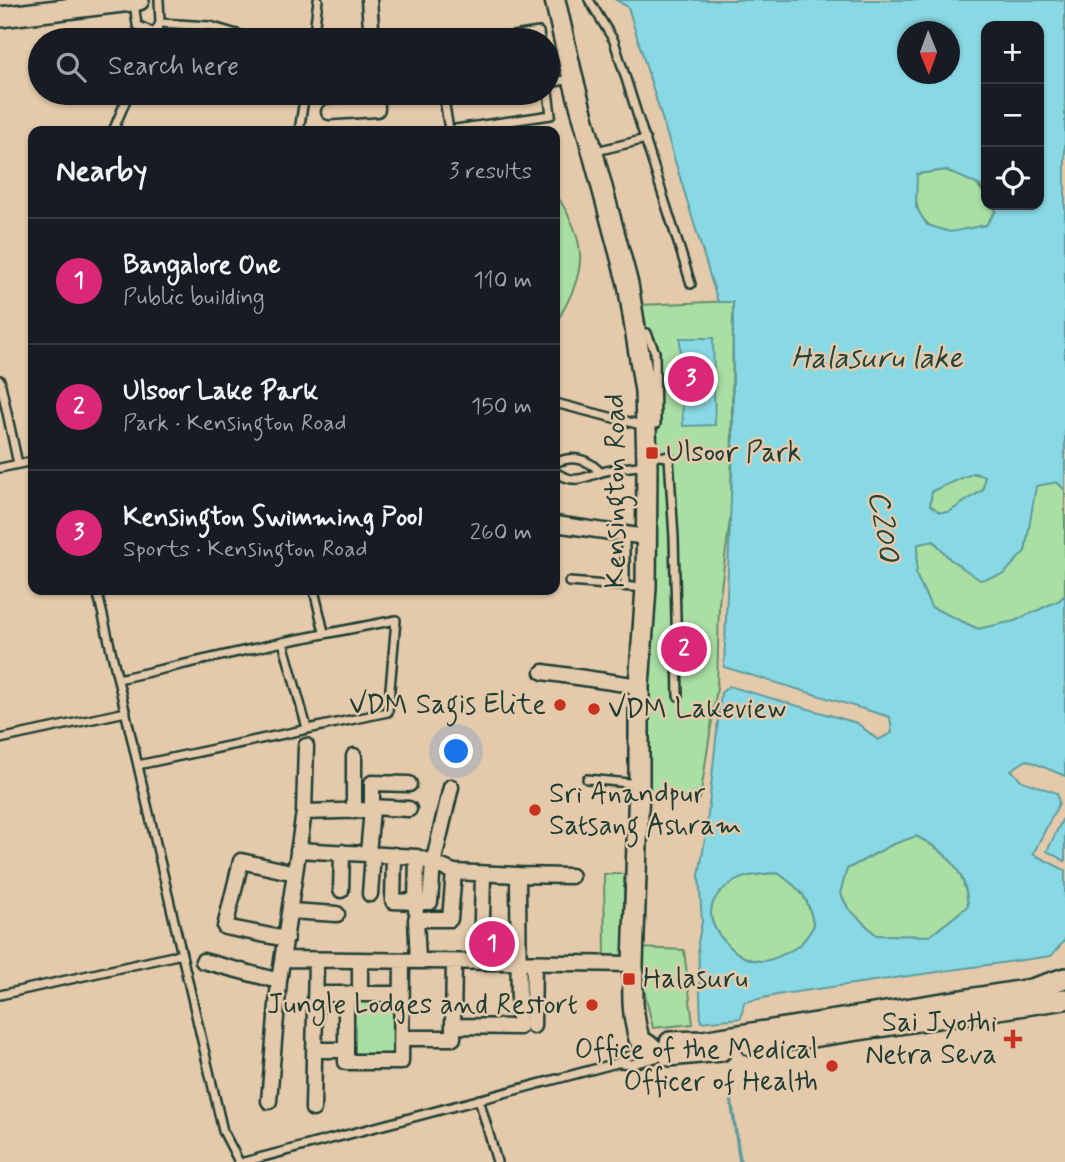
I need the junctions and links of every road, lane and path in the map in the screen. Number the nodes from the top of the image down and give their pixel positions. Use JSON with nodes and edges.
{"nodes":[{"id":1,"x":139,"y":0,"type":"edge"},
{"id":2,"x":159,"y":0,"type":"edge"},
{"id":3,"x":318,"y":0,"type":"edge"},
{"id":4,"x":369,"y":0,"type":"edge"},
{"id":5,"x":555,"y":0,"type":"edge"},
{"id":6,"x":589,"y":0,"type":"edge"},
{"id":7,"x":133,"y":1,"type":"edge"},
{"id":8,"x":0,"y":17,"type":"edge"},
{"id":9,"x":160,"y":23,"type":"junction"},
{"id":10,"x":141,"y":28,"type":"edge"},
{"id":11,"x":157,"y":28,"type":"edge"},
{"id":12,"x":217,"y":28,"type":"edge"},
{"id":13,"x":314,"y":28,"type":"edge"},
{"id":14,"x":371,"y":28,"type":"edge"},
{"id":15,"x":573,"y":79,"type":"junction"},
{"id":16,"x":560,"y":81,"type":"edge"},
{"id":17,"x":123,"y":105,"type":"edge"},
{"id":18,"x":303,"y":105,"type":"edge"},
{"id":19,"x":377,"y":105,"type":"edge"},
{"id":20,"x":445,"y":105,"type":"edge"},
{"id":21,"x":550,"y":105,"type":"edge"},
{"id":22,"x":329,"y":112,"type":"dead end"},
{"id":23,"x":115,"y":126,"type":"edge"},
{"id":24,"x":300,"y":126,"type":"edge"},
{"id":25,"x":448,"y":126,"type":"edge"},
{"id":26,"x":476,"y":126,"type":"edge"},
{"id":27,"x":646,"y":139,"type":"junction"},
{"id":28,"x":592,"y":152,"type":"junction"},
{"id":29,"x":691,"y":284,"type":"dead end"},
{"id":30,"x":0,"y":380,"type":"edge"},
{"id":31,"x":560,"y":404,"type":"edge"},
{"id":32,"x":651,"y":425,"type":"junction"},
{"id":33,"x":647,"y":460,"type":"junction"},
{"id":34,"x":560,"y":461,"type":"edge"},
{"id":35,"x":28,"y":462,"type":"edge"},
{"id":36,"x":18,"y":464,"type":"junction"},
{"id":37,"x":0,"y":468,"type":"edge"},
{"id":38,"x":600,"y":472,"type":"junction"},
{"id":39,"x":560,"y":474,"type":"edge"},
{"id":40,"x":560,"y":525,"type":"edge"},
{"id":41,"x":646,"y":539,"type":"junction"},
{"id":42,"x":569,"y":582,"type":"dead end"},
{"id":43,"x":625,"y":586,"type":"junction"},
{"id":44,"x":646,"y":588,"type":"junction"},
{"id":45,"x":98,"y":595,"type":"edge"},
{"id":46,"x":315,"y":595,"type":"edge"},
{"id":47,"x":324,"y":632,"type":"junction"},
{"id":48,"x":283,"y":642,"type":"junction"},
{"id":49,"x":543,"y":672,"type":"dead end"},
{"id":50,"x":118,"y":679,"type":"junction"},
{"id":51,"x":639,"y":686,"type":"junction"},
{"id":52,"x":678,"y":696,"type":"dead end"},
{"id":53,"x":126,"y":712,"type":"junction"},
{"id":54,"x":307,"y":728,"type":"junction"},
{"id":55,"x":0,"y":739,"type":"edge"},
{"id":56,"x":306,"y":746,"type":"dead end"},
{"id":57,"x":354,"y":756,"type":"dead end"},
{"id":58,"x":138,"y":765,"type":"junction"},
{"id":59,"x":587,"y":779,"type":"dead end"},
{"id":60,"x":409,"y":784,"type":"dead end"},
{"id":61,"x":639,"y":784,"type":"junction"},
{"id":62,"x":451,"y":787,"type":"dead end"},
{"id":63,"x":409,"y":808,"type":"dead end"},
{"id":64,"x":372,"y":809,"type":"junction"},
{"id":65,"x":354,"y":811,"type":"junction"},
{"id":66,"x":304,"y":812,"type":"junction"},
{"id":67,"x":299,"y":850,"type":"junction"},
{"id":68,"x":342,"y":852,"type":"junction"},
{"id":69,"x":371,"y":853,"type":"junction"},
{"id":70,"x":394,"y":855,"type":"junction"},
{"id":71,"x":417,"y":857,"type":"junction"},
{"id":72,"x":433,"y":864,"type":"junction"},
{"id":73,"x":454,"y":872,"type":"junction"},
{"id":74,"x":295,"y":873,"type":"junction"},
{"id":75,"x":483,"y":874,"type":"junction"},
{"id":76,"x":519,"y":875,"type":"junction"},
{"id":77,"x":571,"y":876,"type":"dead end"},
{"id":78,"x":341,"y":890,"type":"dead end"},
{"id":79,"x":370,"y":894,"type":"dead end"},
{"id":80,"x":416,"y":902,"type":"junction"},
{"id":81,"x":290,"y":911,"type":"junction"},
{"id":82,"x":337,"y":914,"type":"dead end"},
{"id":83,"x":416,"y":919,"type":"junction"},
{"id":84,"x":286,"y":939,"type":"junction"},
{"id":85,"x":182,"y":954,"type":"junction"},
{"id":86,"x":283,"y":959,"type":"junction"},
{"id":87,"x":316,"y":960,"type":"junction"},
{"id":88,"x":360,"y":960,"type":"junction"},
{"id":89,"x":203,"y":961,"type":"dead end"},
{"id":90,"x":401,"y":961,"type":"junction"},
{"id":91,"x":418,"y":961,"type":"junction"},
{"id":92,"x":454,"y":961,"type":"junction"},
{"id":93,"x":481,"y":962,"type":"junction"},
{"id":94,"x":527,"y":962,"type":"junction"},
{"id":95,"x":633,"y":964,"type":"junction"},
{"id":96,"x":1065,"y":978,"type":"edge"},
{"id":97,"x":279,"y":981,"type":"junction"},
{"id":98,"x":316,"y":993,"type":"junction"},
{"id":99,"x":353,"y":994,"type":"junction"},
{"id":100,"x":0,"y":995,"type":"edge"},
{"id":101,"x":401,"y":995,"type":"junction"},
{"id":102,"x":1065,"y":999,"type":"edge"},
{"id":103,"x":453,"y":1026,"type":"junction"},
{"id":104,"x":533,"y":1026,"type":"dead end"},
{"id":105,"x":401,"y":1038,"type":"junction"},
{"id":106,"x":346,"y":1049,"type":"junction"},
{"id":107,"x":314,"y":1050,"type":"junction"},
{"id":108,"x":661,"y":1050,"type":"junction"},
{"id":109,"x":479,"y":1099,"type":"junction"},
{"id":110,"x":269,"y":1101,"type":"dead end"},
{"id":111,"x":313,"y":1109,"type":"dead end"},
{"id":112,"x":278,"y":1153,"type":"junction"},
{"id":113,"x":242,"y":1162,"type":"edge"},
{"id":114,"x":281,"y":1162,"type":"edge"},
{"id":115,"x":497,"y":1162,"type":"edge"}],
"edges":[{"from":1,"to":7,"type":"main road"},
{"from":2,"to":9,"type":"lane"},
{"from":3,"to":13,"type":"lane"},
{"from":4,"to":14,"type":"street"},
{"from":5,"to":15,"type":"main road","name":"Kensington Road"},
{"from":6,"to":27,"type":"lane"},
{"from":7,"to":8,"type":"main road"},
{"from":7,"to":10,"type":"lane"},
{"from":9,"to":11,"type":"lane"},
{"from":9,"to":12,"type":"lane"},
{"from":15,"to":16,"type":"lane"},
{"from":15,"to":28,"type":"main road","name":"Kensington Road"},
{"from":17,"to":23,"type":"lane"},
{"from":18,"to":24,"type":"lane"},
{"from":19,"to":22,"type":"street"},
{"from":20,"to":25,"type":"lane"},
{"from":21,"to":26,"type":"lane"},
{"from":27,"to":28,"type":"lane"},
{"from":27,"to":29,"type":"lane"},
{"from":28,"to":32,"type":"main road","name":"Kensington Road"},
{"from":30,"to":36,"type":"lane"},
{"from":31,"to":32,"type":"lane"},
{"from":32,"to":33,"type":"main road","name":"Kensington Road"},
{"from":33,"to":38,"type":"lane"},
{"from":33,"to":41,"type":"main road","name":"Kensington Road"},
{"from":33,"to":52,"type":"lane"},
{"from":34,"to":38,"type":"lane"},
{"from":35,"to":36,"type":"lane"},
{"from":36,"to":37,"type":"lane"},
{"from":38,"to":39,"type":"lane"},
{"from":40,"to":41,"type":"street"},
{"from":41,"to":43,"type":"lane"},
{"from":41,"to":44,"type":"main road","name":"Kensington Road"},
{"from":42,"to":43,"type":"lane"},
{"from":43,"to":44,"type":"lane"},
{"from":44,"to":51,"type":"main road","name":"Kensington Road"},
{"from":45,"to":50,"type":"lane"},
{"from":46,"to":47,"type":"lane"},
{"from":47,"to":48,"type":"lane"},
{"from":47,"to":54,"type":"lane"},
{"from":48,"to":50,"type":"lane"},
{"from":48,"to":54,"type":"lane"},
{"from":49,"to":51,"type":"street"},
{"from":50,"to":53,"type":"lane"},
{"from":51,"to":61,"type":"main road","name":"Kensington Road"},
{"from":53,"to":55,"type":"lane"},
{"from":53,"to":58,"type":"lane"},
{"from":54,"to":58,"type":"lane"},
{"from":56,"to":66,"type":"street"},
{"from":57,"to":65,"type":"street"},
{"from":58,"to":85,"type":"lane"},
{"from":59,"to":61,"type":"lane"},
{"from":60,"to":64,"type":"street"},
{"from":61,"to":95,"type":"main road","name":"Kensington Road"},
{"from":62,"to":72,"type":"street"},
{"from":63,"to":64,"type":"street"},
{"from":64,"to":65,"type":"street"},
{"from":64,"to":69,"type":"street"},
{"from":65,"to":66,"type":"street"},
{"from":66,"to":67,"type":"street"},
{"from":67,"to":68,"type":"street"},
{"from":67,"to":74,"type":"street"},
{"from":68,"to":69,"type":"street"},
{"from":68,"to":78,"type":"street"},
{"from":69,"to":70,"type":"street"},
{"from":69,"to":79,"type":"street"},
{"from":70,"to":71,"type":"street"},
{"from":70,"to":80,"type":"street"},
{"from":71,"to":72,"type":"street"},
{"from":71,"to":80,"type":"street"},
{"from":72,"to":73,"type":"street"},
{"from":72,"to":80,"type":"street"},
{"from":73,"to":75,"type":"street"},
{"from":73,"to":83,"type":"street"},
{"from":74,"to":81,"type":"street"},
{"from":74,"to":84,"type":"street"},
{"from":75,"to":76,"type":"street"},
{"from":75,"to":93,"type":"street"},
{"from":76,"to":77,"type":"street"},
{"from":76,"to":94,"type":"street"},
{"from":80,"to":83,"type":"street"},
{"from":81,"to":82,"type":"street"},
{"from":81,"to":84,"type":"street"},
{"from":83,"to":91,"type":"street"},
{"from":84,"to":86,"type":"street"},
{"from":85,"to":100,"type":"lane"},
{"from":85,"to":113,"type":"lane"},
{"from":86,"to":87,"type":"street"},
{"from":86,"to":97,"type":"street"},
{"from":87,"to":88,"type":"street"},
{"from":87,"to":98,"type":"street"},
{"from":88,"to":90,"type":"street"},
{"from":88,"to":99,"type":"street"},
{"from":89,"to":97,"type":"street"},
{"from":90,"to":91,"type":"street"},
{"from":90,"to":101,"type":"street"},
{"from":91,"to":92,"type":"street"},
{"from":92,"to":93,"type":"street"},
{"from":92,"to":103,"type":"street"},
{"from":93,"to":94,"type":"street"},
{"from":94,"to":95,"type":"street"},
{"from":94,"to":103,"type":"street"},
{"from":94,"to":104,"type":"street"},
{"from":95,"to":108,"type":"main road","name":"Kensington Road"},
{"from":96,"to":108,"type":"main road"},
{"from":97,"to":110,"type":"street"},
{"from":98,"to":99,"type":"street"},
{"from":98,"to":107,"type":"street"},
{"from":99,"to":101,"type":"street"},
{"from":99,"to":106,"type":"street"},
{"from":101,"to":105,"type":"street"},
{"from":102,"to":108,"type":"main road"},
{"from":103,"to":105,"type":"street"},
{"from":105,"to":106,"type":"street"},
{"from":106,"to":107,"type":"street"},
{"from":107,"to":111,"type":"street"},
{"from":108,"to":109,"type":"lane"},
{"from":109,"to":112,"type":"lane"},
{"from":109,"to":115,"type":"lane"},
{"from":112,"to":113,"type":"lane"},
{"from":112,"to":114,"type":"lane"}]}
